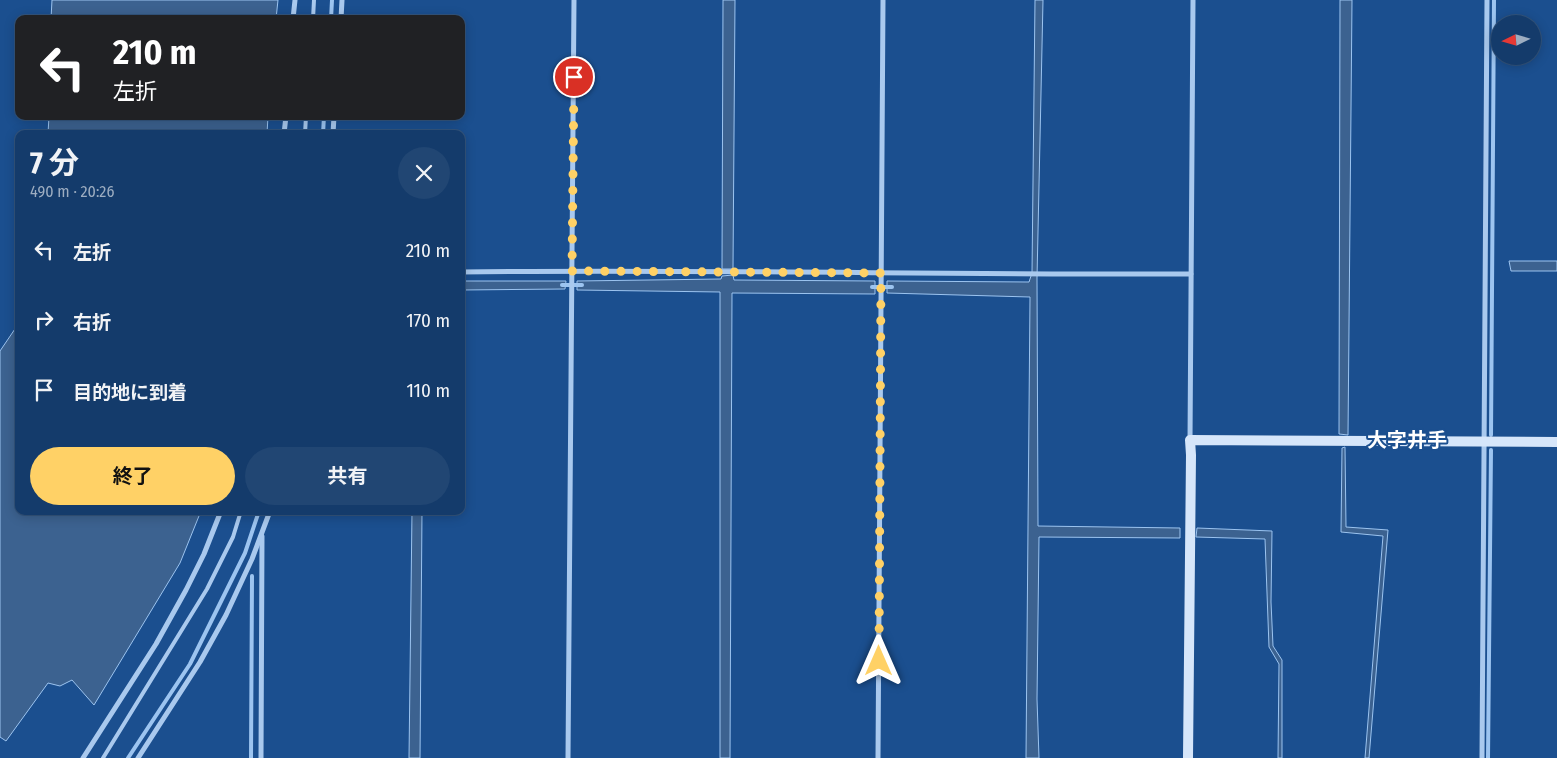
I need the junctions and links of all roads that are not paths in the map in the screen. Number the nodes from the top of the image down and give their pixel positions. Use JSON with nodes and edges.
{"nodes":[{"id":1,"x":295,"y":0,"type":"edge"},
{"id":2,"x":314,"y":0,"type":"edge"},
{"id":3,"x":342,"y":0,"type":"edge"},
{"id":4,"x":574,"y":0,"type":"edge"},
{"id":5,"x":883,"y":0,"type":"edge"},
{"id":6,"x":1193,"y":0,"type":"edge"},
{"id":7,"x":1487,"y":0,"type":"edge"},
{"id":8,"x":293,"y":15,"type":"edge"},
{"id":9,"x":313,"y":15,"type":"edge"},
{"id":10,"x":341,"y":15,"type":"edge"},
{"id":11,"x":572,"y":271,"type":"junction"},
{"id":12,"x":465,"y":272,"type":"edge"},
{"id":13,"x":881,"y":273,"type":"junction"},
{"id":14,"x":1191,"y":274,"type":"junction"},
{"id":15,"x":1190,"y":440,"type":"junction"},
{"id":16,"x":1484,"y":441,"type":"junction"},
{"id":17,"x":1557,"y":442,"type":"edge"},
{"id":18,"x":218,"y":515,"type":"edge"},
{"id":19,"x":240,"y":515,"type":"edge"},
{"id":20,"x":269,"y":515,"type":"edge"},
{"id":21,"x":262,"y":534,"type":"junction"},
{"id":22,"x":82,"y":758,"type":"edge"},
{"id":23,"x":103,"y":758,"type":"edge"},
{"id":24,"x":138,"y":758,"type":"edge"},
{"id":25,"x":261,"y":758,"type":"edge"},
{"id":26,"x":568,"y":758,"type":"edge"},
{"id":27,"x":878,"y":758,"type":"edge"},
{"id":28,"x":1188,"y":758,"type":"edge"},
{"id":29,"x":1482,"y":758,"type":"edge"}],
"edges":[{"from":1,"to":8,"type":"street"},
{"from":2,"to":9,"type":"lane"},
{"from":3,"to":10,"type":"street"},
{"from":4,"to":11,"type":"street"},
{"from":5,"to":13,"type":"street"},
{"from":6,"to":14,"type":"street"},
{"from":7,"to":16,"type":"street"},
{"from":11,"to":12,"type":"street"},
{"from":11,"to":13,"type":"street"},
{"from":11,"to":26,"type":"street"},
{"from":13,"to":14,"type":"street"},
{"from":13,"to":27,"type":"street"},
{"from":14,"to":15,"type":"street"},
{"from":15,"to":16,"type":"street"},
{"from":15,"to":28,"type":"street"},
{"from":16,"to":17,"type":"street"},
{"from":16,"to":29,"type":"street"},
{"from":18,"to":22,"type":"street"},
{"from":19,"to":23,"type":"lane"},
{"from":20,"to":21,"type":"street"},
{"from":21,"to":24,"type":"street"},
{"from":21,"to":25,"type":"street"}]}
